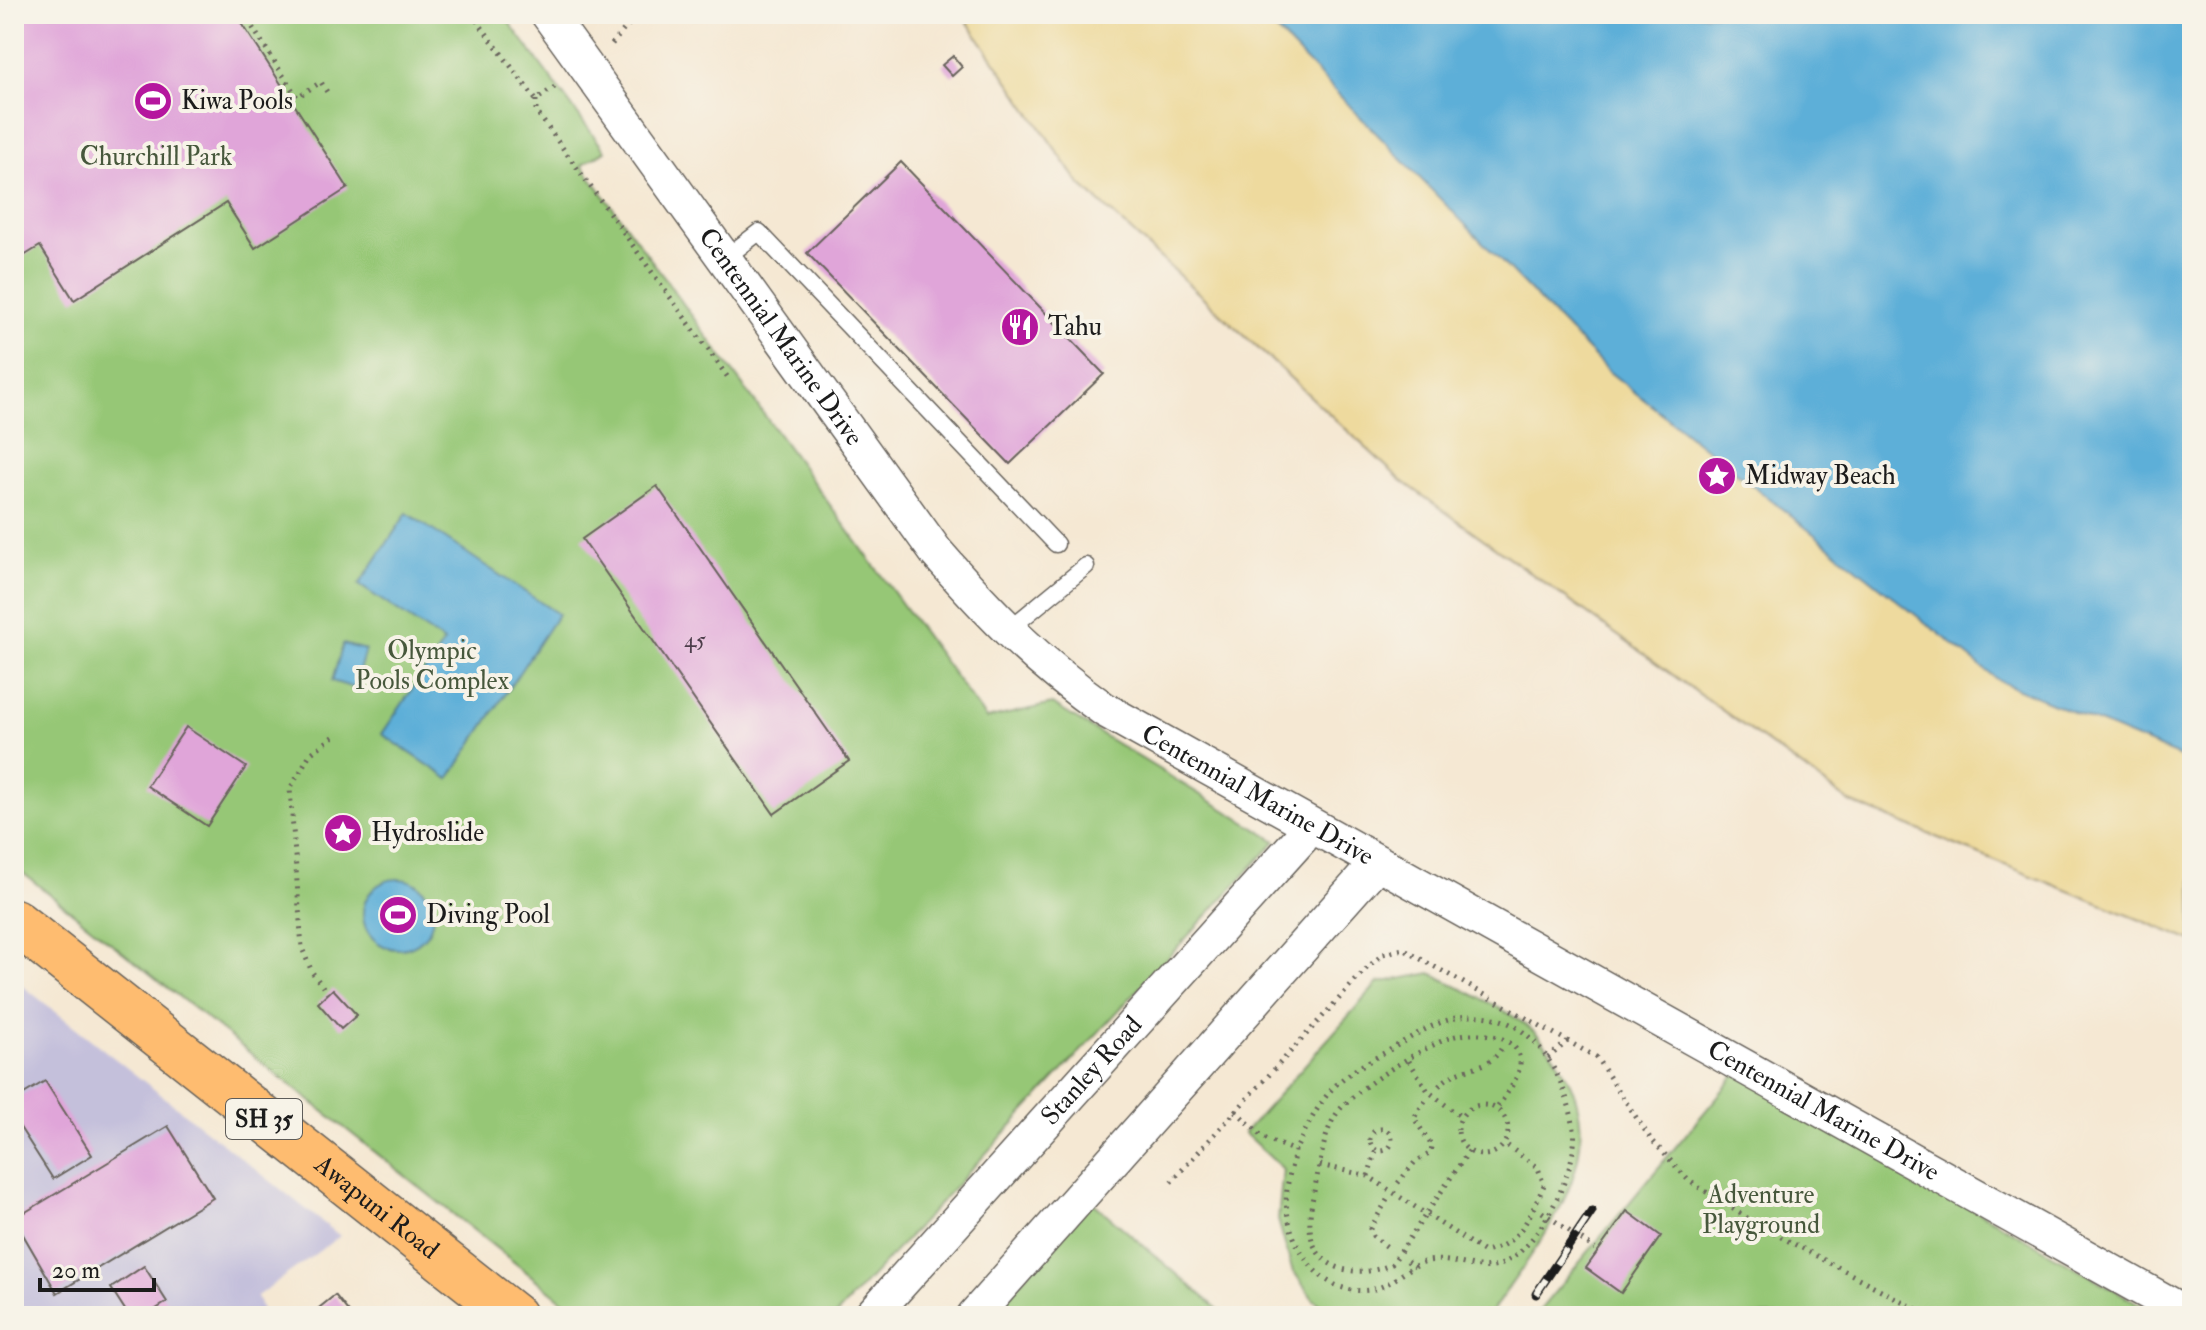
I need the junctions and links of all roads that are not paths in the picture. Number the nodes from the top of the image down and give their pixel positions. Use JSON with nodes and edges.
{"nodes":[{"id":1,"x":548,"y":14,"type":"edge"},
{"id":2,"x":724,"y":259,"type":"junction"},
{"id":3,"x":1056,"y":544,"type":"dead end"},
{"id":4,"x":1086,"y":566,"type":"dead end"},
{"id":5,"x":1006,"y":632,"type":"junction"},
{"id":6,"x":1312,"y":826,"type":"junction"},
{"id":7,"x":1377,"y":863,"type":"junction"},
{"id":8,"x":14,"y":921,"type":"edge"},
{"id":9,"x":514,"y":1316,"type":"edge"},
{"id":10,"x":871,"y":1316,"type":"edge"},
{"id":11,"x":974,"y":1316,"type":"edge"},
{"id":12,"x":2191,"y":1316,"type":"edge"}],
"edges":[{"from":1,"to":2,"type":"street","name":"Centennial Marine Drive"},
{"from":2,"to":3,"type":"lane"},
{"from":2,"to":5,"type":"street","name":"Centennial Marine Drive"},
{"from":4,"to":5,"type":"lane"},
{"from":5,"to":6,"type":"street","name":"Centennial Marine Drive"},
{"from":6,"to":7,"type":"street","name":"Centennial Marine Drive"},
{"from":6,"to":10,"type":"street","name":"Stanley Road"},
{"from":7,"to":11,"type":"street"},
{"from":7,"to":12,"type":"street","name":"Centennial Marine Drive"},
{"from":8,"to":9,"type":"highway","name":"Awapuni Road","number":"SH 35"}]}
